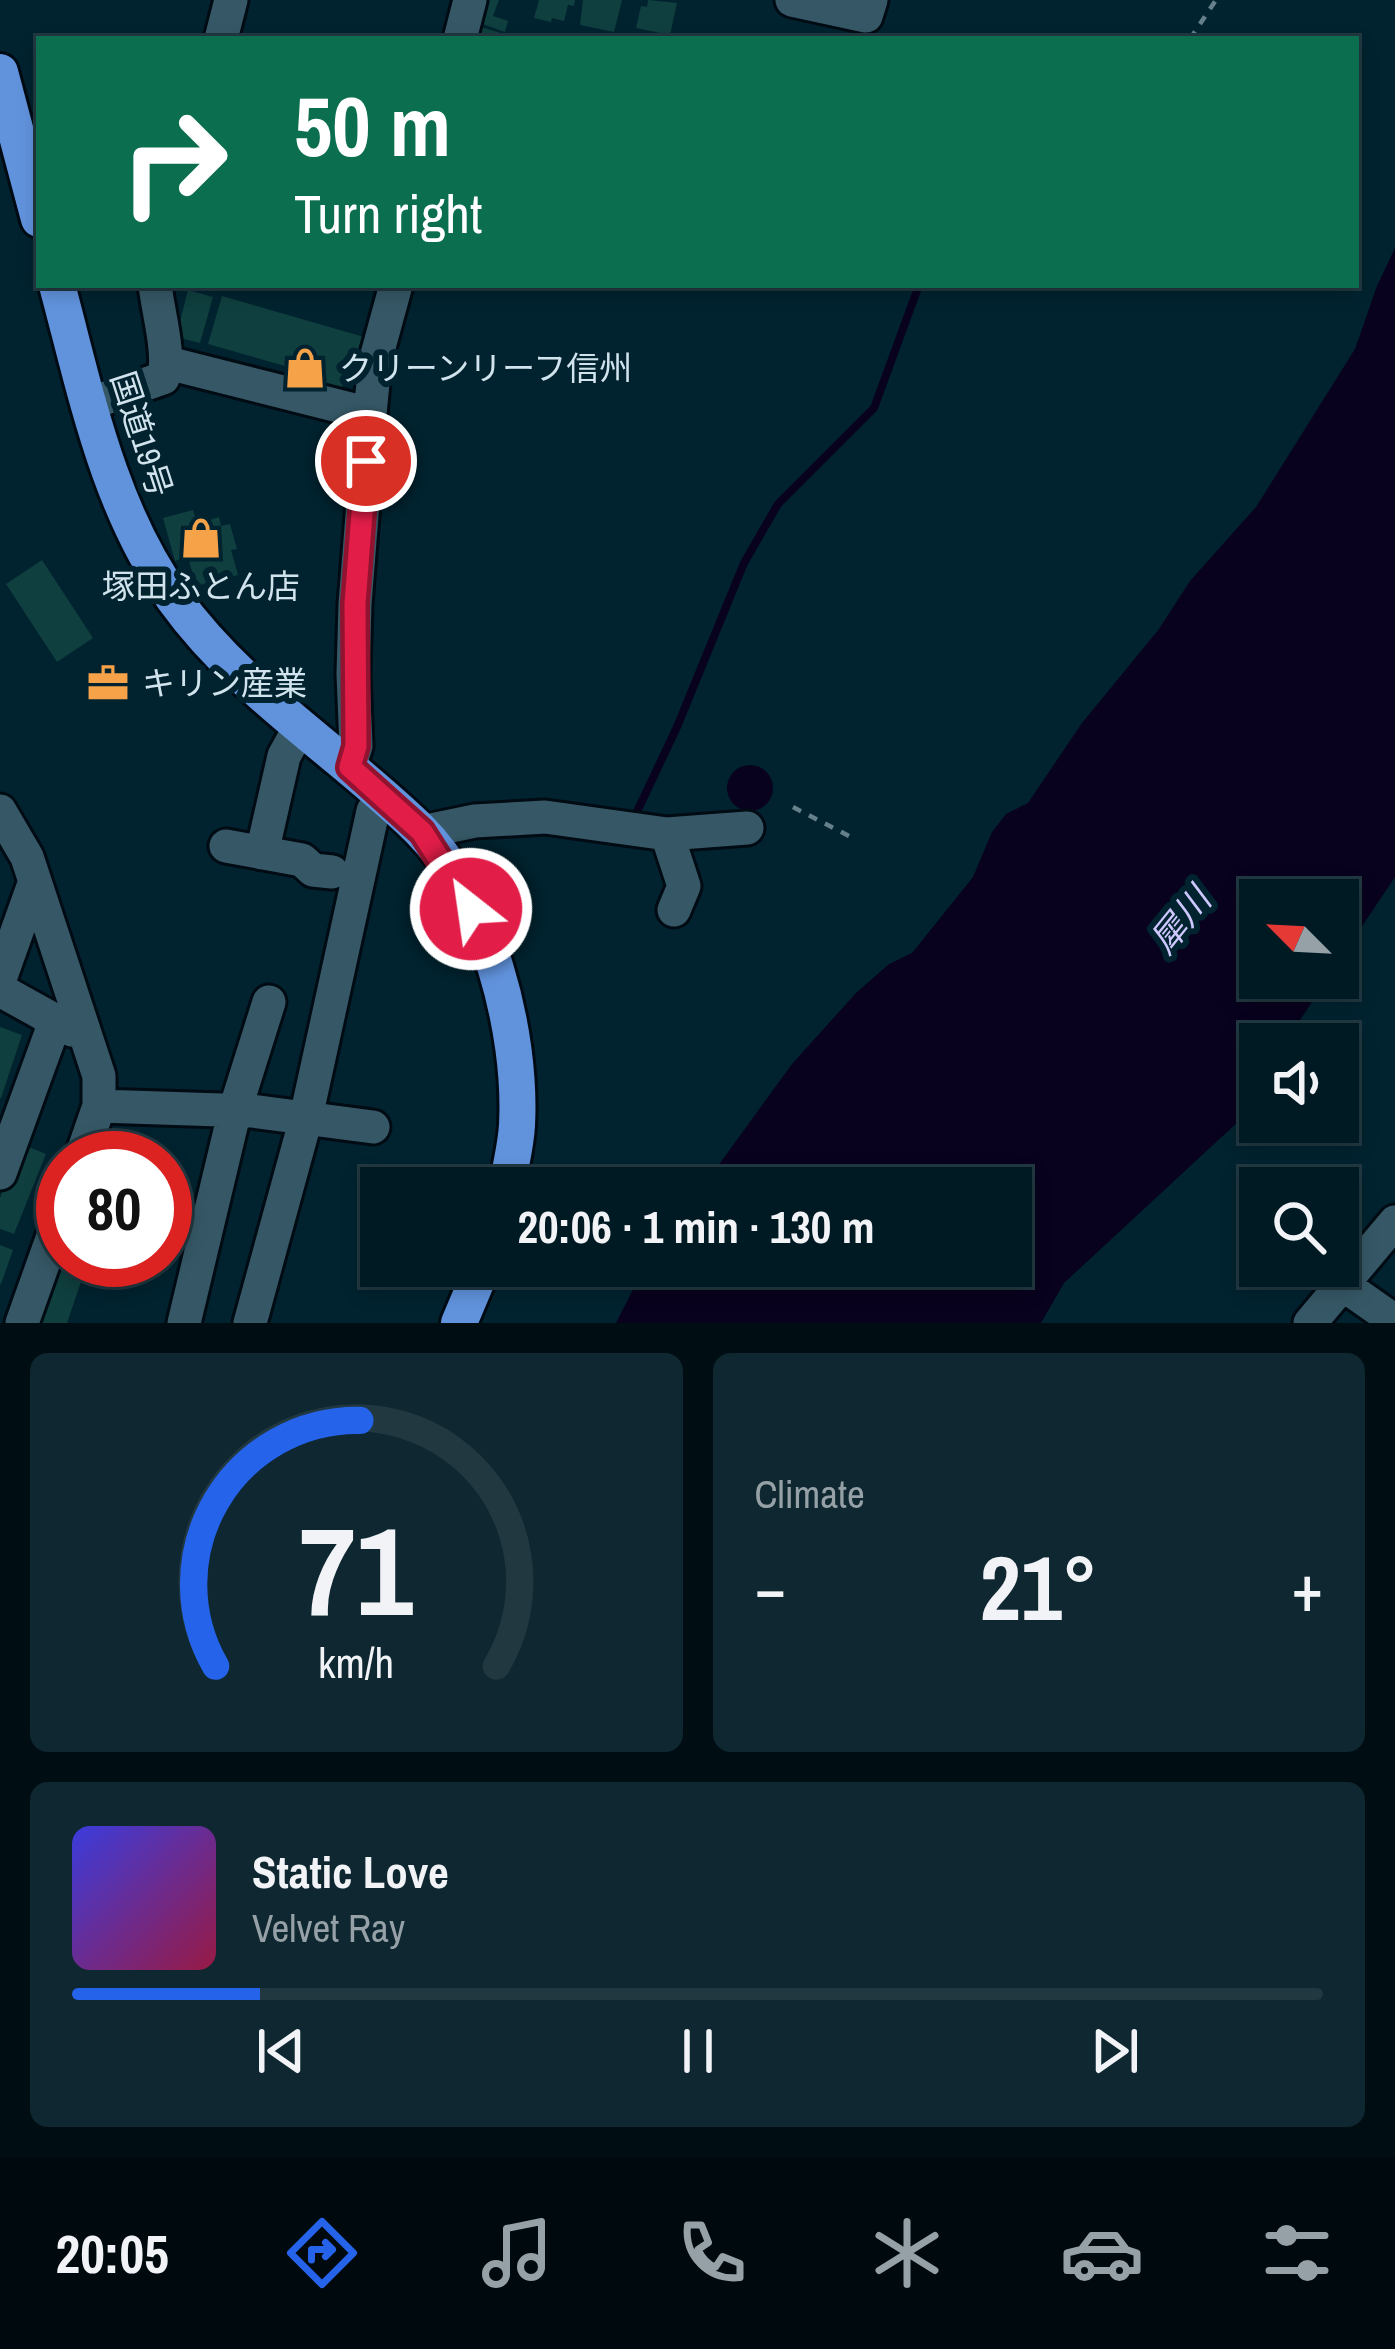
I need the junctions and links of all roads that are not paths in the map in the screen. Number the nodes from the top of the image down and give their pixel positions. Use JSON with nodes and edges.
{"nodes":[{"id":1,"x":231,"y":0,"type":"edge"},
{"id":2,"x":470,"y":0,"type":"edge"},
{"id":3,"x":792,"y":0,"type":"edge"},
{"id":4,"x":866,"y":18,"type":"edge"},
{"id":5,"x":222,"y":36,"type":"edge"},
{"id":6,"x":461,"y":36,"type":"edge"},
{"id":7,"x":0,"y":72,"type":"edge"},
{"id":8,"x":36,"y":208,"type":"edge"},
{"id":9,"x":58,"y":288,"type":"edge"},
{"id":10,"x":155,"y":288,"type":"edge"},
{"id":11,"x":395,"y":288,"type":"edge"},
{"id":12,"x":169,"y":363,"type":"junction"},
{"id":13,"x":89,"y":404,"type":"junction"},
{"id":14,"x":370,"y":414,"type":"junction"},
{"id":15,"x":300,"y":728,"type":"junction"},
{"id":16,"x":350,"y":767,"type":"junction"},
{"id":17,"x":0,"y":811,"type":"edge"},
{"id":18,"x":373,"y":811,"type":"dead end"},
{"id":19,"x":747,"y":828,"type":"dead end"},
{"id":20,"x":422,"y":832,"type":"junction"},
{"id":21,"x":667,"y":834,"type":"junction"},
{"id":22,"x":226,"y":846,"type":"dead end"},
{"id":23,"x":262,"y":853,"type":"junction"},
{"id":24,"x":332,"y":872,"type":"dead end"},
{"id":25,"x":35,"y":881,"type":"junction"},
{"id":26,"x":674,"y":910,"type":"dead end"},
{"id":27,"x":0,"y":979,"type":"edge"},
{"id":28,"x":0,"y":990,"type":"edge"},
{"id":29,"x":269,"y":1002,"type":"dead end"},
{"id":30,"x":70,"y":1029,"type":"junction"},
{"id":31,"x":99,"y":1106,"type":"junction"},
{"id":32,"x":235,"y":1110,"type":"junction"},
{"id":33,"x":307,"y":1115,"type":"junction"},
{"id":34,"x":373,"y":1127,"type":"dead end"},
{"id":35,"x":90,"y":1131,"type":"edge"},
{"id":36,"x":510,"y":1167,"type":"edge"},
{"id":37,"x":0,"y":1173,"type":"edge"},
{"id":38,"x":1395,"y":1222,"type":"edge"},
{"id":39,"x":1359,"y":1264,"type":"edge"},
{"id":40,"x":36,"y":1284,"type":"edge"},
{"id":41,"x":474,"y":1287,"type":"edge"},
{"id":42,"x":1340,"y":1287,"type":"edge"},
{"id":43,"x":1346,"y":1287,"type":"edge"},
{"id":44,"x":1395,"y":1321,"type":"edge"},
{"id":45,"x":22,"y":1323,"type":"edge"},
{"id":46,"x":184,"y":1323,"type":"edge"},
{"id":47,"x":250,"y":1323,"type":"edge"},
{"id":48,"x":459,"y":1323,"type":"edge"},
{"id":49,"x":1310,"y":1323,"type":"edge"}],
"edges":[{"from":1,"to":5,"type":"street"},
{"from":2,"to":6,"type":"street"},
{"from":3,"to":4,"type":"street"},
{"from":7,"to":8,"type":"highway"},
{"from":9,"to":13,"type":"highway","name":"国道19号"},
{"from":10,"to":12,"type":"street"},
{"from":11,"to":14,"type":"street"},
{"from":12,"to":13,"type":"street"},
{"from":12,"to":14,"type":"street"},
{"from":13,"to":15,"type":"highway","name":"国道19号"},
{"from":14,"to":16,"type":"street"},
{"from":15,"to":16,"type":"highway","name":"国道19号"},
{"from":15,"to":23,"type":"street"},
{"from":16,"to":20,"type":"highway","name":"国道19号"},
{"from":17,"to":25,"type":"street"},
{"from":18,"to":33,"type":"street"},
{"from":19,"to":21,"type":"street"},
{"from":20,"to":21,"type":"street"},
{"from":20,"to":36,"type":"highway","name":"国道19号"},
{"from":21,"to":26,"type":"street"},
{"from":22,"to":23,"type":"street"},
{"from":23,"to":24,"type":"street"},
{"from":25,"to":27,"type":"street"},
{"from":25,"to":30,"type":"street"},
{"from":28,"to":30,"type":"street"},
{"from":29,"to":32,"type":"street"},
{"from":30,"to":31,"type":"street"},
{"from":30,"to":37,"type":"street"},
{"from":31,"to":32,"type":"street"},
{"from":31,"to":35,"type":"street"},
{"from":32,"to":33,"type":"street"},
{"from":32,"to":46,"type":"street"},
{"from":33,"to":34,"type":"street"},
{"from":33,"to":47,"type":"street"},
{"from":38,"to":39,"type":"street"},
{"from":40,"to":45,"type":"street"},
{"from":41,"to":48,"type":"highway"},
{"from":42,"to":49,"type":"street"},
{"from":43,"to":44,"type":"street"}]}
